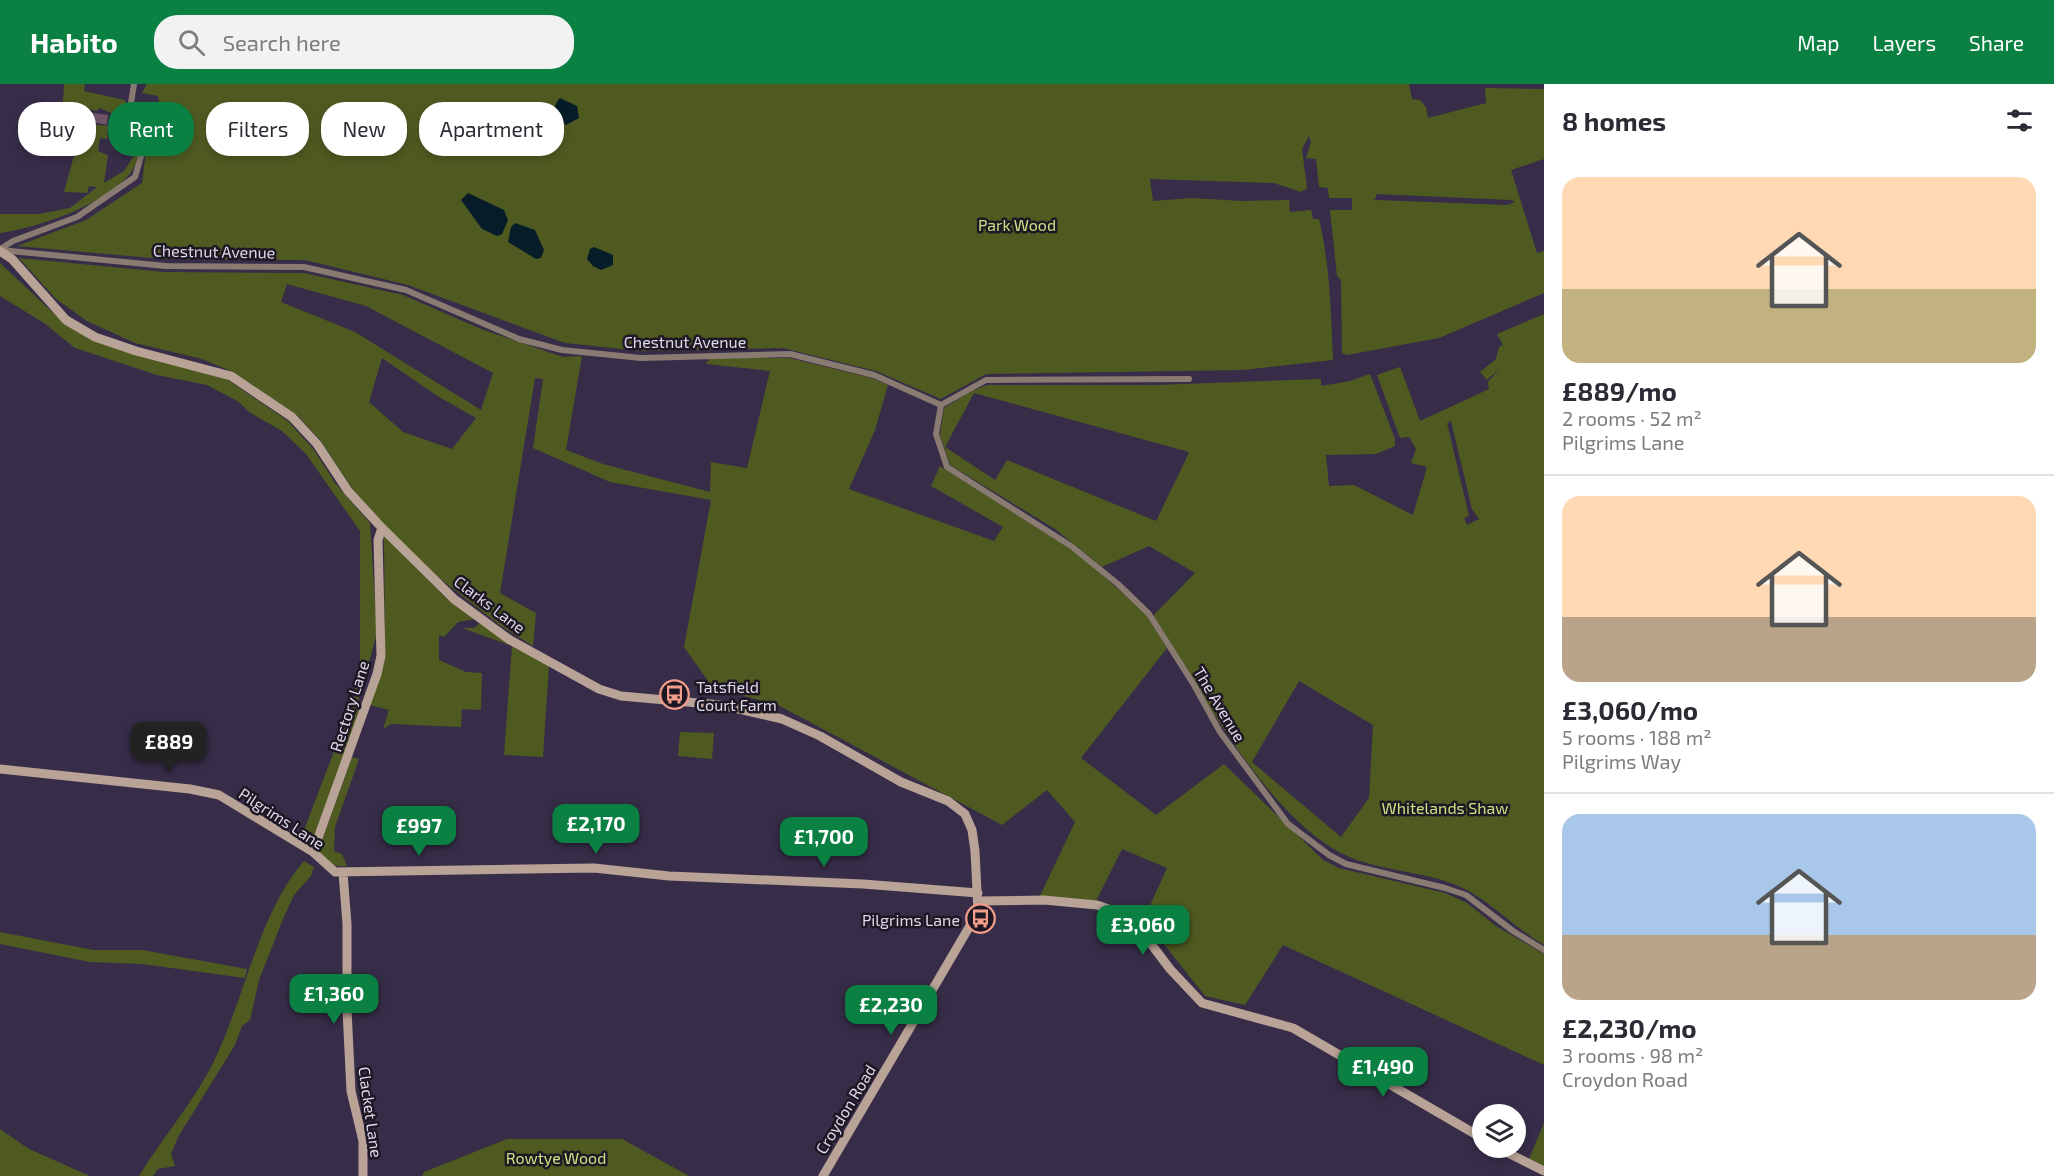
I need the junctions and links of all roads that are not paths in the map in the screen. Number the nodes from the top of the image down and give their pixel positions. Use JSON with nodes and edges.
{"nodes":[{"id":1,"x":134,"y":84,"type":"edge"},
{"id":2,"x":0,"y":250,"type":"edge"},
{"id":3,"x":1189,"y":379,"type":"dead end"},
{"id":4,"x":941,"y":405,"type":"junction"},
{"id":5,"x":382,"y":528,"type":"junction"},
{"id":6,"x":0,"y":769,"type":"edge"},
{"id":7,"x":314,"y":852,"type":"junction"},
{"id":8,"x":343,"y":873,"type":"junction"},
{"id":9,"x":978,"y":897,"type":"junction"},
{"id":10,"x":1544,"y":950,"type":"edge"},
{"id":11,"x":1472,"y":1132,"type":"edge"},
{"id":12,"x":1518,"y":1158,"type":"edge"},
{"id":13,"x":1544,"y":1171,"type":"edge"},
{"id":14,"x":363,"y":1176,"type":"edge"},
{"id":15,"x":823,"y":1176,"type":"edge"}],
"edges":[{"from":1,"to":2,"type":"street"},
{"from":2,"to":4,"type":"street","name":"Chestnut Avenue"},
{"from":2,"to":5,"type":"street","name":"Clarks Lane"},
{"from":3,"to":4,"type":"street"},
{"from":4,"to":10,"type":"street","name":"The Avenue"},
{"from":5,"to":7,"type":"street","name":"Rectory Lane"},
{"from":5,"to":9,"type":"street","name":"Clarks Lane"},
{"from":6,"to":7,"type":"street","name":"Pilgrims Lane"},
{"from":7,"to":8,"type":"street","name":"Pilgrims Lane"},
{"from":8,"to":9,"type":"street"},
{"from":8,"to":14,"type":"street","name":"Clacket Lane"},
{"from":9,"to":11,"type":"street"},
{"from":9,"to":15,"type":"street","name":"Croydon Road"},
{"from":12,"to":13,"type":"street"}]}
